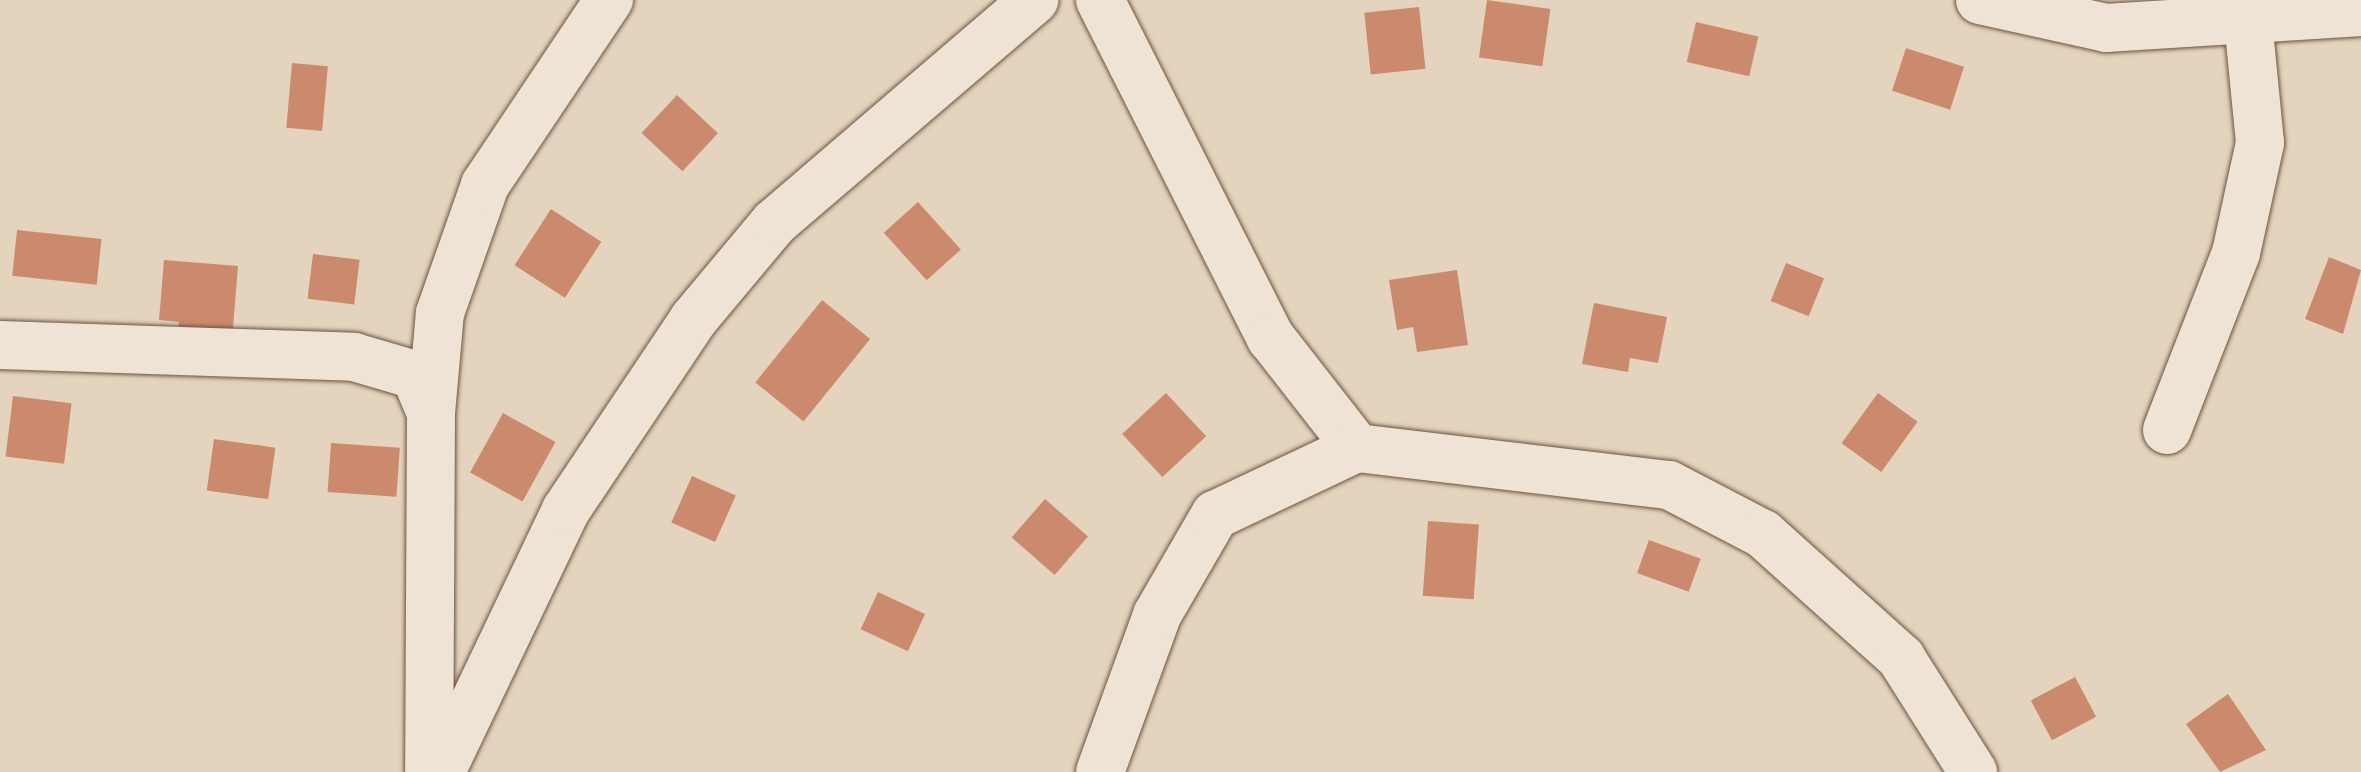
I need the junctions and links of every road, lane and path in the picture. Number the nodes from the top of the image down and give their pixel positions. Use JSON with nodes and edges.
{"nodes":[{"id":1,"x":609,"y":0,"type":"edge"},
{"id":2,"x":1034,"y":0,"type":"edge"},
{"id":3,"x":1100,"y":0,"type":"edge"},
{"id":4,"x":1980,"y":0,"type":"edge"},
{"id":5,"x":2246,"y":10,"type":"edge"},
{"id":6,"x":2361,"y":12,"type":"edge"},
{"id":7,"x":0,"y":346,"type":"edge"},
{"id":8,"x":431,"y":413,"type":"junction"},
{"id":9,"x":2167,"y":430,"type":"dead end"},
{"id":10,"x":1357,"y":448,"type":"junction"},
{"id":11,"x":429,"y":772,"type":"edge"},
{"id":12,"x":441,"y":772,"type":"edge"},
{"id":13,"x":1100,"y":772,"type":"edge"},
{"id":14,"x":1973,"y":772,"type":"edge"}],
"edges":[{"from":1,"to":8,"type":"street"},
{"from":2,"to":12,"type":"street"},
{"from":3,"to":10,"type":"street"},
{"from":4,"to":5,"type":"street"},
{"from":5,"to":6,"type":"street"},
{"from":5,"to":9,"type":"street"},
{"from":7,"to":8,"type":"street"},
{"from":8,"to":11,"type":"street"},
{"from":10,"to":13,"type":"street"},
{"from":10,"to":14,"type":"street"}]}
